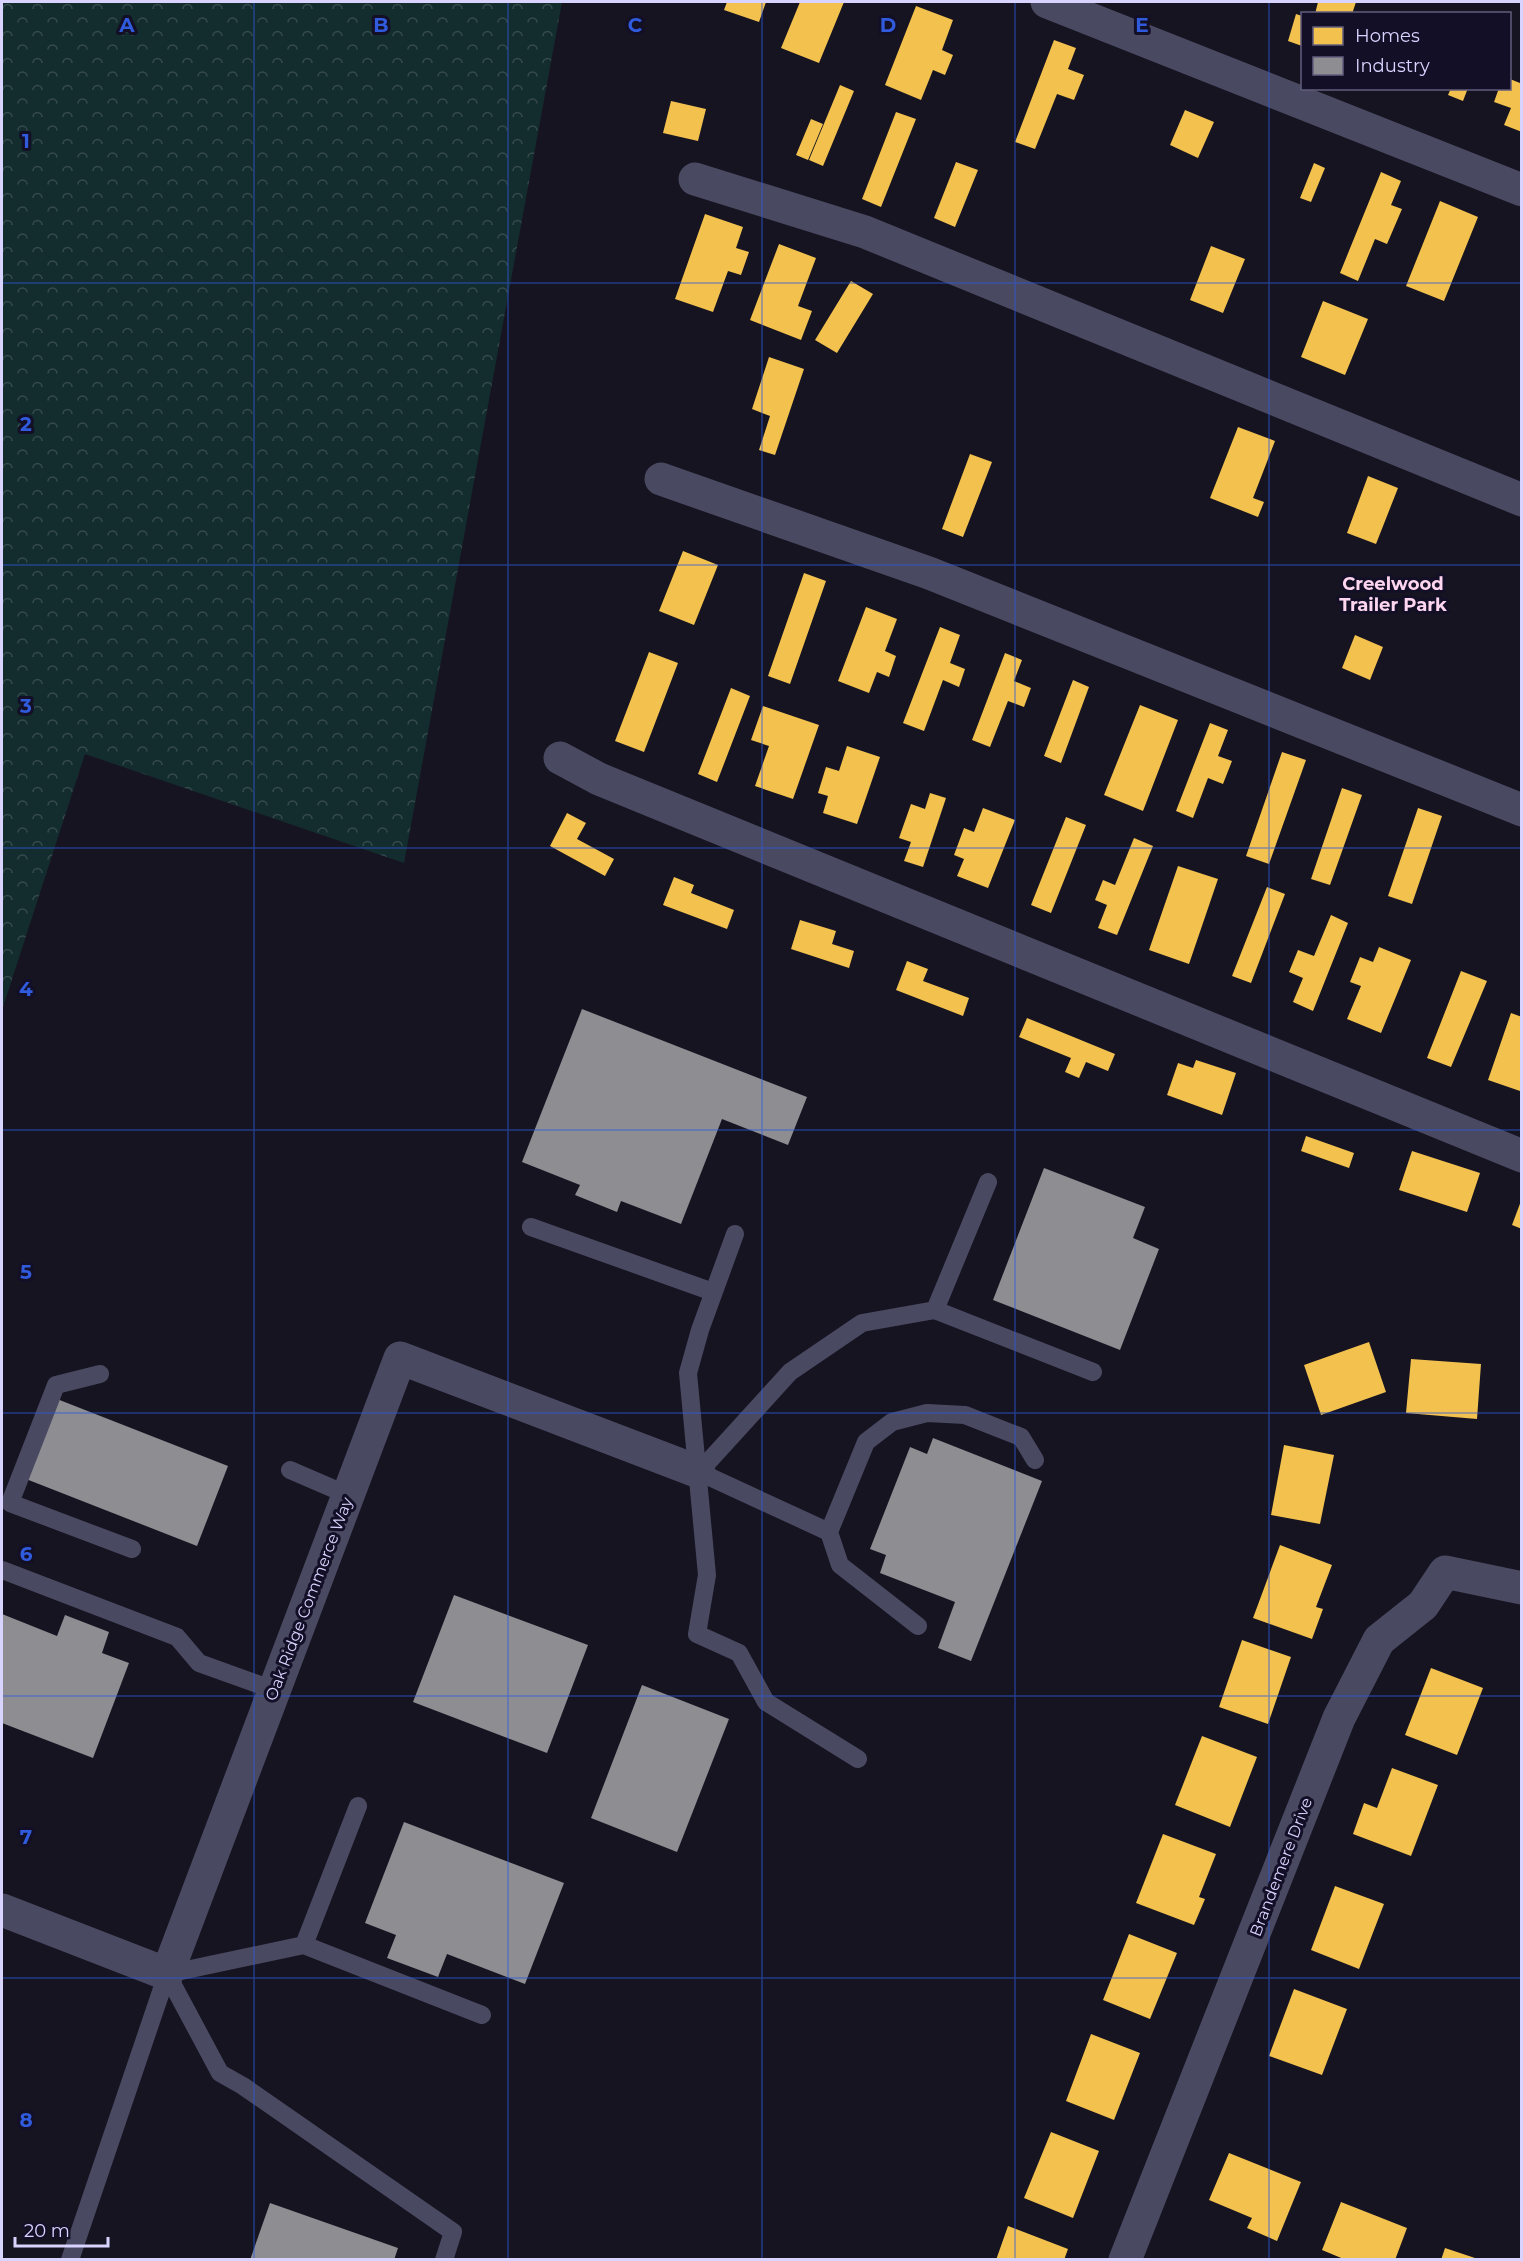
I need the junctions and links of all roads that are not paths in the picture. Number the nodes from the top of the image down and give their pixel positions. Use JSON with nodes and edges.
{"nodes":[{"id":1,"x":1047,"y":2,"type":"edge"},
{"id":2,"x":695,"y":179,"type":"dead end"},
{"id":3,"x":1521,"y":190,"type":"edge"},
{"id":4,"x":661,"y":479,"type":"dead end"},
{"id":5,"x":1521,"y":500,"type":"edge"},
{"id":6,"x":560,"y":758,"type":"dead end"},
{"id":7,"x":1521,"y":810,"type":"edge"},
{"id":8,"x":1521,"y":1156,"type":"edge"},
{"id":9,"x":988,"y":1182,"type":"dead end"},
{"id":10,"x":531,"y":1227,"type":"dead end"},
{"id":11,"x":735,"y":1234,"type":"dead end"},
{"id":12,"x":713,"y":1292,"type":"junction"},
{"id":13,"x":935,"y":1310,"type":"junction"},
{"id":14,"x":1093,"y":1372,"type":"dead end"},
{"id":15,"x":100,"y":1374,"type":"dead end"},
{"id":16,"x":1035,"y":1460,"type":"dead end"},
{"id":17,"x":290,"y":1470,"type":"dead end"},
{"id":18,"x":699,"y":1472,"type":"junction"},
{"id":19,"x":348,"y":1495,"type":"junction"},
{"id":20,"x":829,"y":1532,"type":"junction"},
{"id":21,"x":132,"y":1549,"type":"dead end"},
{"id":22,"x":2,"y":1570,"type":"edge"},
{"id":23,"x":1521,"y":1588,"type":"edge"},
{"id":24,"x":918,"y":1626,"type":"dead end"},
{"id":25,"x":274,"y":1690,"type":"junction"},
{"id":26,"x":858,"y":1759,"type":"dead end"},
{"id":27,"x":358,"y":1806,"type":"dead end"},
{"id":28,"x":2,"y":1910,"type":"edge"},
{"id":29,"x":304,"y":1945,"type":"junction"},
{"id":30,"x":167,"y":1974,"type":"junction"},
{"id":31,"x":482,"y":2015,"type":"dead end"},
{"id":32,"x":1136,"y":2256,"type":"edge"},
{"id":33,"x":70,"y":2259,"type":"edge"},
{"id":34,"x":444,"y":2259,"type":"edge"}],
"edges":[{"from":1,"to":3,"type":"street"},
{"from":2,"to":5,"type":"street"},
{"from":4,"to":7,"type":"street"},
{"from":6,"to":8,"type":"street"},
{"from":9,"to":13,"type":"lane"},
{"from":10,"to":12,"type":"lane"},
{"from":11,"to":12,"type":"lane"},
{"from":12,"to":18,"type":"lane"},
{"from":13,"to":14,"type":"lane"},
{"from":13,"to":18,"type":"lane"},
{"from":15,"to":21,"type":"lane"},
{"from":16,"to":20,"type":"lane"},
{"from":17,"to":19,"type":"lane"},
{"from":18,"to":19,"type":"street","name":"Oak Ridge Commerce Way"},
{"from":18,"to":20,"type":"lane"},
{"from":18,"to":26,"type":"lane"},
{"from":19,"to":25,"type":"street","name":"Oak Ridge Commerce Way"},
{"from":20,"to":24,"type":"lane"},
{"from":22,"to":25,"type":"lane"},
{"from":23,"to":32,"type":"street","name":"Brandemere Drive"},
{"from":25,"to":30,"type":"street","name":"Oak Ridge Commerce Way"},
{"from":27,"to":29,"type":"lane"},
{"from":28,"to":30,"type":"street"},
{"from":29,"to":30,"type":"lane"},
{"from":29,"to":31,"type":"lane"},
{"from":30,"to":33,"type":"lane"},
{"from":30,"to":34,"type":"lane"}]}
